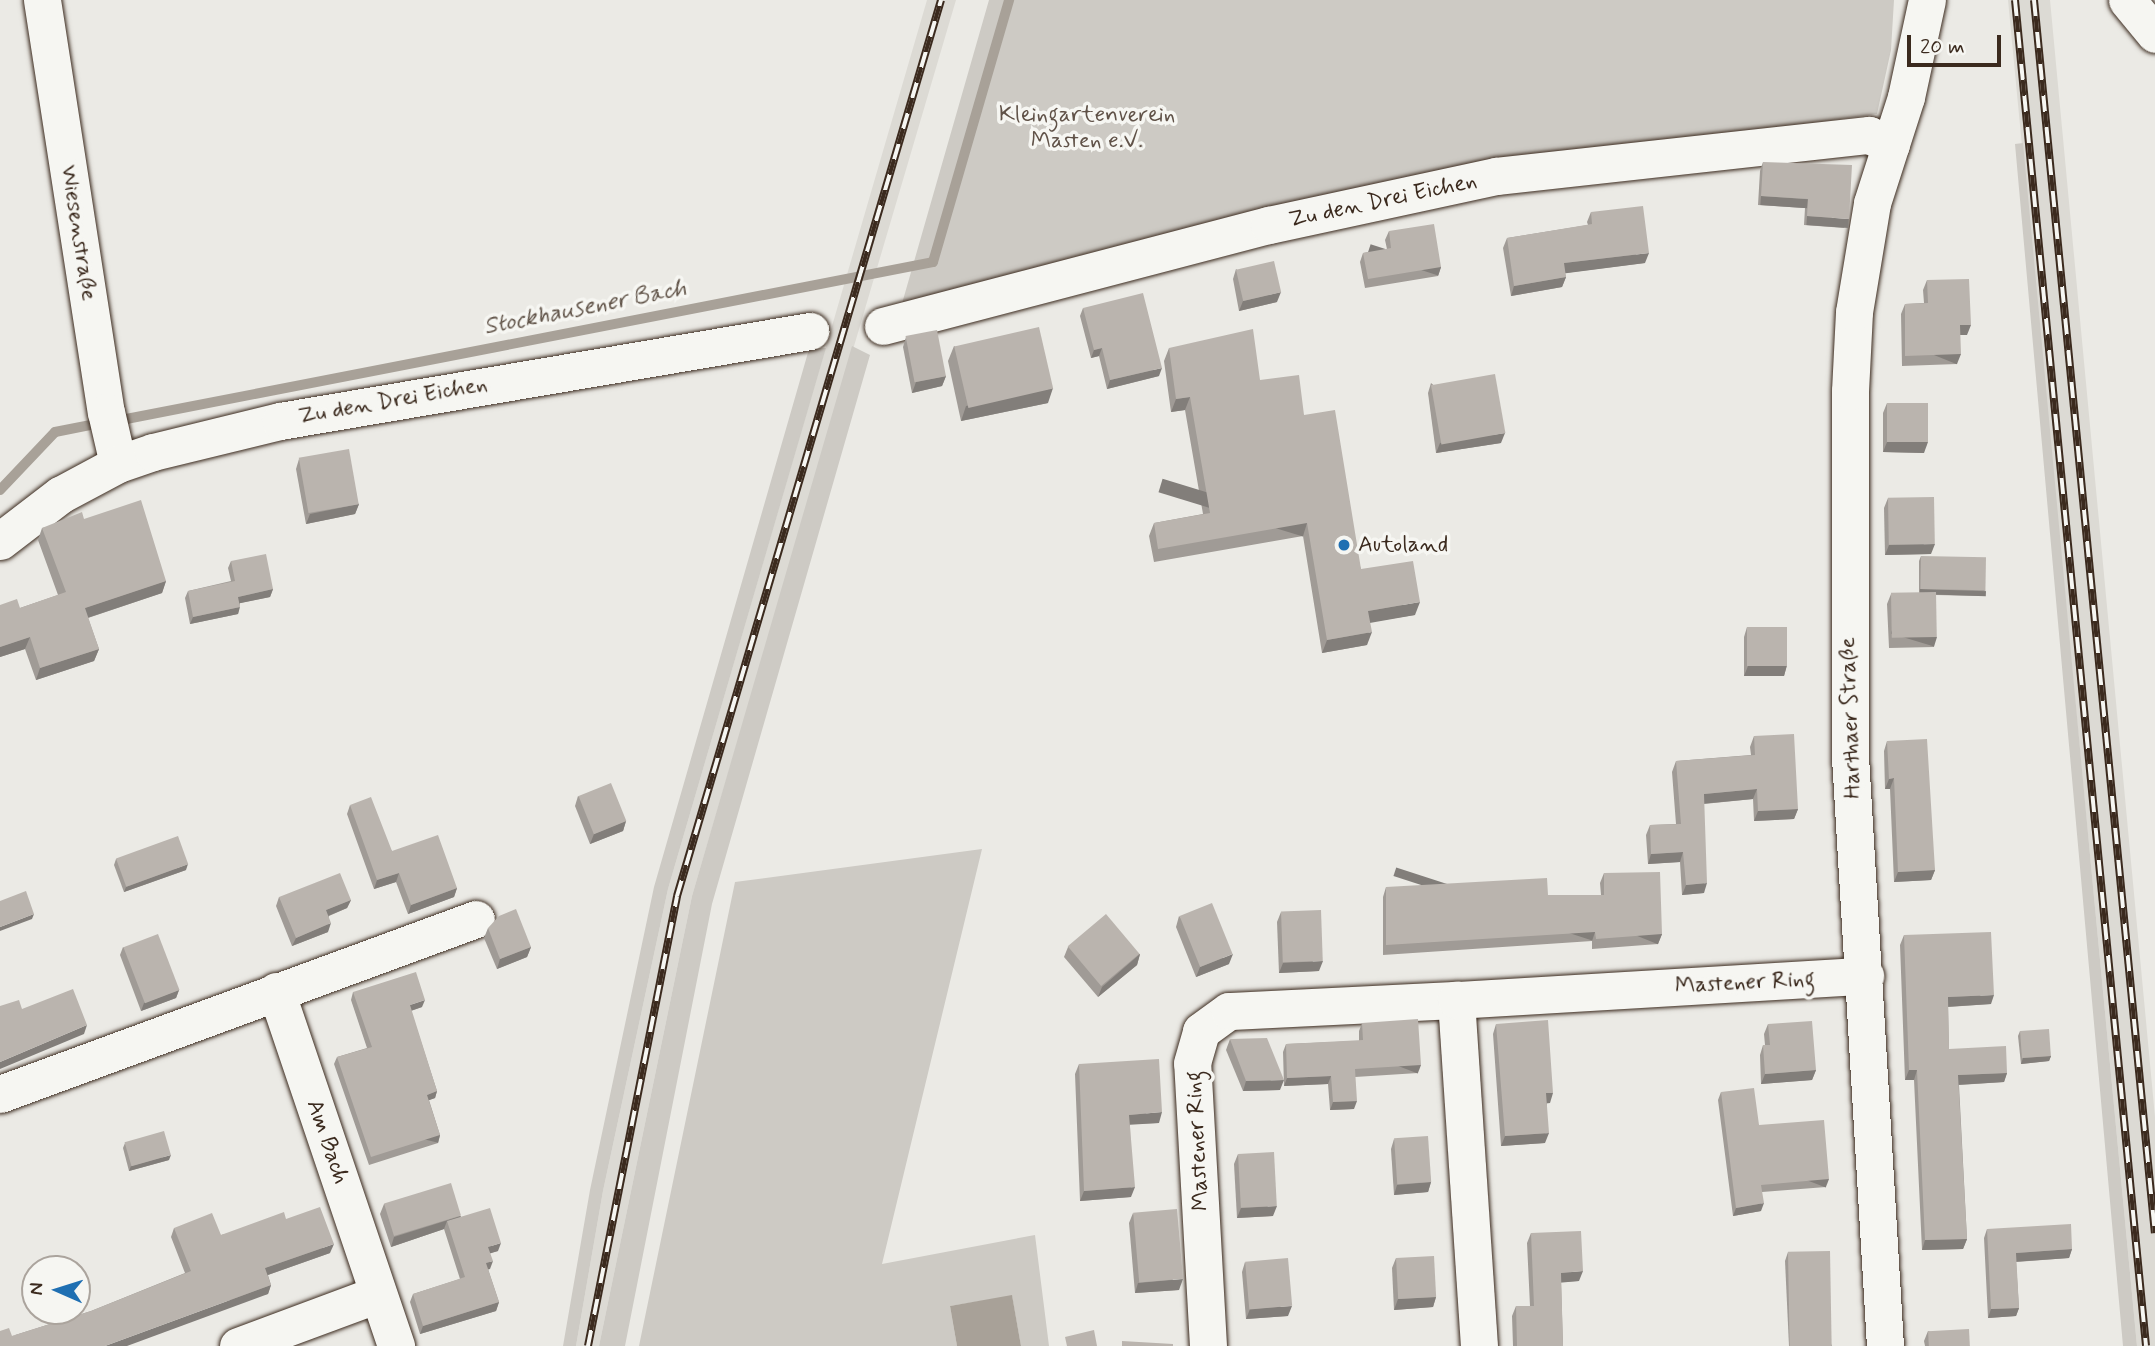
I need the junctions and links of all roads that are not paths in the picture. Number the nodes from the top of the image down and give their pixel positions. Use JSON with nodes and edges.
{"nodes":[{"id":1,"x":42,"y":0,"type":"edge"},
{"id":2,"x":1927,"y":0,"type":"edge"},
{"id":3,"x":2127,"y":0,"type":"edge"},
{"id":4,"x":2155,"y":34,"type":"edge"},
{"id":5,"x":1891,"y":145,"type":"junction"},
{"id":6,"x":883,"y":326,"type":"dead end"},
{"id":7,"x":810,"y":331,"type":"dead end"},
{"id":8,"x":112,"y":438,"type":"junction"},
{"id":9,"x":0,"y":541,"type":"edge"},
{"id":10,"x":476,"y":919,"type":"dead end"},
{"id":11,"x":1865,"y":976,"type":"junction"},
{"id":12,"x":276,"y":991,"type":"junction"},
{"id":13,"x":1456,"y":1000,"type":"junction"},
{"id":14,"x":0,"y":1094,"type":"edge"},
{"id":15,"x":378,"y":1294,"type":"junction"},
{"id":16,"x":238,"y":1346,"type":"edge"},
{"id":17,"x":396,"y":1346,"type":"edge"},
{"id":18,"x":1208,"y":1346,"type":"edge"},
{"id":19,"x":1479,"y":1346,"type":"edge"},
{"id":20,"x":1885,"y":1346,"type":"edge"}],
"edges":[{"from":1,"to":8,"type":"street","name":"Wiesenstraße"},
{"from":2,"to":5,"type":"street","name":"Harthaer Straße"},
{"from":3,"to":4,"type":"street"},
{"from":5,"to":6,"type":"street","name":"Zu den Drei Eichen"},
{"from":5,"to":11,"type":"street","name":"Harthaer Straße"},
{"from":7,"to":8,"type":"street","name":"Zu den Drei Eichen"},
{"from":8,"to":9,"type":"street","name":"Zu den Drei Eichen"},
{"from":10,"to":12,"type":"street"},
{"from":11,"to":13,"type":"street","name":"Mastener Ring"},
{"from":11,"to":20,"type":"street","name":"Harthaer Straße"},
{"from":12,"to":14,"type":"street"},
{"from":12,"to":15,"type":"street","name":"Am Bach"},
{"from":13,"to":18,"type":"street","name":"Mastener Ring"},
{"from":13,"to":19,"type":"street"},
{"from":15,"to":16,"type":"street"},
{"from":15,"to":17,"type":"street","name":"Am Bach"}]}
